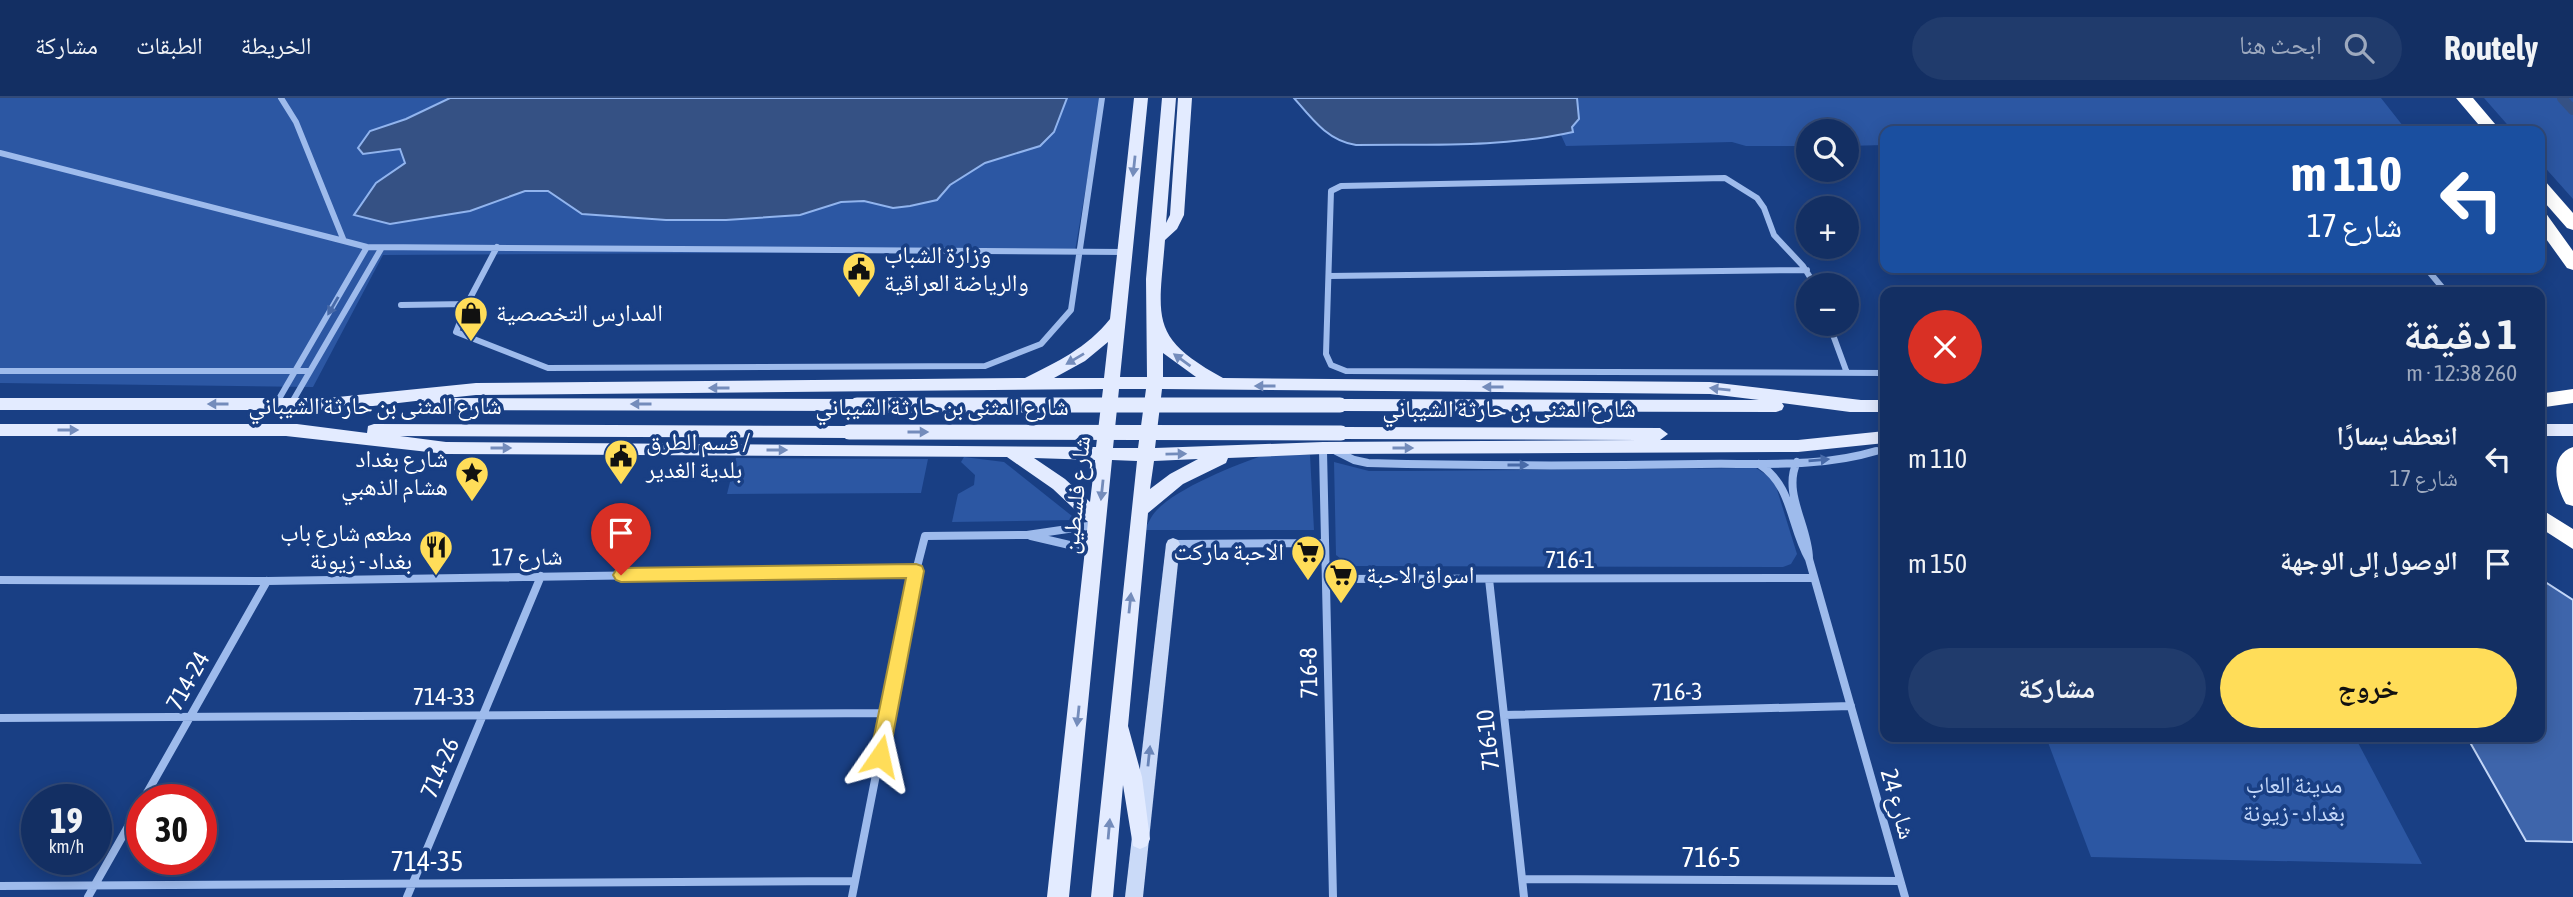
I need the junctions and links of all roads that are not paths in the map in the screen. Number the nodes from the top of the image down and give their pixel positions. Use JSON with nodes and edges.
{"nodes":[{"id":1,"x":281,"y":98,"type":"edge"},
{"id":2,"x":1102,"y":98,"type":"edge"},
{"id":3,"x":1141,"y":98,"type":"edge"},
{"id":4,"x":1169,"y":98,"type":"edge"},
{"id":5,"x":1185,"y":98,"type":"edge"},
{"id":6,"x":2463,"y":98,"type":"edge"},
{"id":7,"x":2479,"y":126,"type":"edge"},
{"id":8,"x":2488,"y":126,"type":"edge"},
{"id":9,"x":0,"y":152,"type":"edge"},
{"id":10,"x":2545,"y":192,"type":"edge"},
{"id":11,"x":2545,"y":224,"type":"edge"},
{"id":12,"x":2573,"y":224,"type":"edge"},
{"id":13,"x":1157,"y":238,"type":"junction"},
{"id":14,"x":344,"y":241,"type":"junction"},
{"id":15,"x":367,"y":247,"type":"junction"},
{"id":16,"x":497,"y":247,"type":"junction"},
{"id":17,"x":381,"y":249,"type":"junction"},
{"id":18,"x":1125,"y":251,"type":"junction"},
{"id":19,"x":1078,"y":253,"type":"junction"},
{"id":20,"x":2573,"y":264,"type":"edge"},
{"id":21,"x":1807,"y":270,"type":"junction"},
{"id":22,"x":1809,"y":273,"type":"edge"},
{"id":23,"x":2430,"y":273,"type":"edge"},
{"id":24,"x":1329,"y":276,"type":"junction"},
{"id":25,"x":1122,"y":278,"type":"junction"},
{"id":26,"x":1154,"y":279,"type":"junction"},
{"id":27,"x":2442,"y":287,"type":"edge"},
{"id":28,"x":467,"y":304,"type":"junction"},
{"id":29,"x":401,"y":305,"type":"dead end"},
{"id":30,"x":1118,"y":320,"type":"junction"},
{"id":31,"x":1154,"y":321,"type":"junction"},
{"id":32,"x":1833,"y":336,"type":"edge"},
{"id":33,"x":0,"y":371,"type":"edge"},
{"id":34,"x":295,"y":371,"type":"junction"},
{"id":35,"x":310,"y":371,"type":"junction"},
{"id":36,"x":1847,"y":373,"type":"junction"},
{"id":37,"x":1880,"y":373,"type":"edge"},
{"id":38,"x":1112,"y":383,"type":"junction"},
{"id":39,"x":1155,"y":383,"type":"junction"},
{"id":40,"x":1225,"y":385,"type":"junction"},
{"id":41,"x":1023,"y":386,"type":"junction"},
{"id":42,"x":2573,"y":396,"type":"edge"},
{"id":43,"x":2545,"y":400,"type":"edge"},
{"id":44,"x":2545,"y":401,"type":"edge"},
{"id":45,"x":2573,"y":402,"type":"edge"},
{"id":46,"x":0,"y":404,"type":"edge"},
{"id":47,"x":283,"y":404,"type":"junction"},
{"id":48,"x":328,"y":404,"type":"junction"},
{"id":49,"x":1861,"y":406,"type":"junction"},
{"id":50,"x":1880,"y":406,"type":"edge"},
{"id":51,"x":0,"y":430,"type":"edge"},
{"id":52,"x":286,"y":430,"type":"junction"},
{"id":53,"x":2545,"y":430,"type":"edge"},
{"id":54,"x":2573,"y":430,"type":"edge"},
{"id":55,"x":1880,"y":436,"type":"edge"},
{"id":56,"x":1880,"y":437,"type":"edge"},
{"id":57,"x":1327,"y":448,"type":"junction"},
{"id":58,"x":1880,"y":449,"type":"edge"},
{"id":59,"x":1010,"y":451,"type":"junction"},
{"id":60,"x":1235,"y":453,"type":"junction"},
{"id":61,"x":1105,"y":455,"type":"junction"},
{"id":62,"x":1146,"y":455,"type":"junction"},
{"id":63,"x":2573,"y":455,"type":"edge"},
{"id":64,"x":1797,"y":462,"type":"junction"},
{"id":65,"x":1757,"y":463,"type":"junction"},
{"id":66,"x":2573,"y":498,"type":"edge"},
{"id":67,"x":1139,"y":510,"type":"junction"},
{"id":68,"x":2545,"y":520,"type":"edge"},
{"id":69,"x":1099,"y":523,"type":"junction"},
{"id":70,"x":1027,"y":535,"type":"junction"},
{"id":71,"x":2573,"y":540,"type":"edge"},
{"id":72,"x":1325,"y":543,"type":"junction"},
{"id":73,"x":1173,"y":544,"type":"joint"},
{"id":74,"x":1096,"y":551,"type":"junction"},
{"id":75,"x":1809,"y":559,"type":"junction"},
{"id":76,"x":916,"y":571,"type":"junction"},
{"id":77,"x":541,"y":576,"type":"junction"},
{"id":78,"x":1814,"y":578,"type":"junction"},
{"id":79,"x":1326,"y":579,"type":"junction"},
{"id":80,"x":1489,"y":579,"type":"junction"},
{"id":81,"x":0,"y":580,"type":"edge"},
{"id":82,"x":267,"y":581,"type":"junction"},
{"id":83,"x":1851,"y":706,"type":"junction"},
{"id":84,"x":888,"y":713,"type":"junction"},
{"id":85,"x":1504,"y":715,"type":"junction"},
{"id":86,"x":483,"y":716,"type":"junction"},
{"id":87,"x":190,"y":717,"type":"junction"},
{"id":88,"x":0,"y":718,"type":"edge"},
{"id":89,"x":1119,"y":719,"type":"junction"},
{"id":90,"x":152,"y":784,"type":"edge"},
{"id":91,"x":126,"y":830,"type":"edge"},
{"id":92,"x":1140,"y":839,"type":"junction"},
{"id":93,"x":1522,"y":879,"type":"junction"},
{"id":94,"x":855,"y":881,"type":"junction"},
{"id":95,"x":1900,"y":881,"type":"junction"},
{"id":96,"x":413,"y":884,"type":"junction"},
{"id":97,"x":95,"y":885,"type":"junction"},
{"id":98,"x":0,"y":886,"type":"edge"},
{"id":99,"x":88,"y":897,"type":"edge"},
{"id":100,"x":408,"y":897,"type":"edge"},
{"id":101,"x":852,"y":897,"type":"edge"},
{"id":102,"x":1058,"y":897,"type":"edge"},
{"id":103,"x":1102,"y":897,"type":"edge"},
{"id":104,"x":1134,"y":897,"type":"edge"},
{"id":105,"x":1333,"y":897,"type":"edge"},
{"id":106,"x":1524,"y":897,"type":"edge"},
{"id":107,"x":1905,"y":897,"type":"edge"}],
"edges":[{"from":1,"to":14,"type":"street"},
{"from":2,"to":19,"type":"street"},
{"from":3,"to":18,"type":"main road","name":"شارع فلسطين","one_way":true},
{"from":4,"to":13,"type":"main road"},
{"from":5,"to":13,"type":"main road"},
{"from":6,"to":7,"type":"highway"},
{"from":6,"to":8,"type":"highway"},
{"from":9,"to":14,"type":"street"},
{"from":10,"to":12,"type":"highway"},
{"from":11,"to":20,"type":"highway"},
{"from":13,"to":26,"type":"main road"},
{"from":14,"to":15,"type":"street"},
{"from":15,"to":17,"type":"street"},
{"from":15,"to":34,"type":"street","one_way":true},
{"from":16,"to":17,"type":"street"},
{"from":16,"to":19,"type":"street"},
{"from":16,"to":28,"type":"street"},
{"from":17,"to":35,"type":"street"},
{"from":18,"to":19,"type":"street"},
{"from":18,"to":25,"type":"main road","name":"شارع فلسطين"},
{"from":19,"to":28,"type":"street"},
{"from":21,"to":22,"type":"street"},
{"from":21,"to":24,"type":"street"},
{"from":21,"to":24,"type":"street"},
{"from":23,"to":27,"type":"street"},
{"from":24,"to":36,"type":"street"},
{"from":25,"to":26,"type":"main road"},
{"from":25,"to":30,"type":"main road","name":"شارع فلسطين"},
{"from":26,"to":31,"type":"main road"},
{"from":28,"to":29,"type":"street"},
{"from":30,"to":38,"type":"main road","name":"شارع فلسطين"},
{"from":30,"to":41,"type":"main road","one_way":true},
{"from":31,"to":39,"type":"main road"},
{"from":40,"to":31,"type":"main road","one_way":true},
{"from":32,"to":36,"type":"street"},
{"from":33,"to":34,"type":"street"},
{"from":34,"to":35,"type":"street"},
{"from":34,"to":47,"type":"street"},
{"from":35,"to":47,"type":"street"},
{"from":36,"to":37,"type":"street"},
{"from":38,"to":39,"type":"main road"},
{"from":38,"to":41,"type":"main road"},
{"from":38,"to":61,"type":"main road","name":"شارع فلسطين"},
{"from":39,"to":40,"type":"main road"},
{"from":39,"to":62,"type":"main road"},
{"from":49,"to":40,"type":"main road","one_way":true},
{"from":41,"to":48,"type":"main road","one_way":true},
{"from":42,"to":43,"type":"highway"},
{"from":44,"to":45,"type":"main road"},
{"from":47,"to":46,"type":"main road","name":"شارع المثنى بن حارثة الشيباني","one_way":true},
{"from":47,"to":48,"type":"main road","name":"شارع المثنى بن حارثة الشيباني"},
{"from":49,"to":48,"type":"main road","name":"شارع المثنى بن حارثة الشيباني","one_way":true,"bridge":true},
{"from":49,"to":50,"type":"main road","name":"شارع المثنى بن حارثة الشيباني"},
{"from":51,"to":52,"type":"main road","name":"شارع المثنى بن حارثة الشيباني","one_way":true},
{"from":52,"to":55,"type":"main road","name":"شارع المثنى بن حارثة الشيباني","one_way":true,"bridge":true},
{"from":52,"to":59,"type":"main road","one_way":true},
{"from":53,"to":54,"type":"main road"},
{"from":57,"to":56,"type":"main road","one_way":true},
{"from":57,"to":60,"type":"main road"},
{"from":57,"to":65,"type":"street","one_way":true},
{"from":57,"to":72,"type":"street","name":"716-8"},
{"from":64,"to":58,"type":"street","one_way":true},
{"from":59,"to":61,"type":"main road"},
{"from":59,"to":69,"type":"main road"},
{"from":62,"to":60,"type":"main road","one_way":true},
{"from":60,"to":67,"type":"main road"},
{"from":61,"to":62,"type":"main road"},
{"from":61,"to":69,"type":"main road","name":"شارع فلسطين","one_way":true},
{"from":62,"to":67,"type":"main road"},
{"from":63,"to":66,"type":"highway"},
{"from":64,"to":65,"type":"street"},
{"from":64,"to":75,"type":"street","name":"شارع 24"},
{"from":65,"to":75,"type":"street","name":"شارع 24"},
{"from":89,"to":67,"type":"main road","one_way":true},
{"from":68,"to":71,"type":"highway"},
{"from":69,"to":70,"type":"street"},
{"from":69,"to":74,"type":"main road","name":"شارع فلسطين"},
{"from":70,"to":74,"type":"street"},
{"from":70,"to":76,"type":"street"},
{"from":72,"to":73,"type":"street"},
{"from":72,"to":79,"type":"street","name":"716-8"},
{"from":92,"to":73,"type":"street","one_way":true},
{"from":74,"to":102,"type":"main road","name":"شارع فلسطين","one_way":true},
{"from":75,"to":78,"type":"street","name":"شارع 24"},
{"from":76,"to":77,"type":"street","name":"شارع 17"},
{"from":76,"to":84,"type":"street"},
{"from":77,"to":82,"type":"street","name":"شارع 17"},
{"from":77,"to":86,"type":"street","name":"714-26"},
{"from":78,"to":80,"type":"street","name":"716-1"},
{"from":78,"to":83,"type":"street","name":"شارع 24"},
{"from":79,"to":80,"type":"street","name":"716-1"},
{"from":79,"to":105,"type":"street","name":"716-8"},
{"from":80,"to":85,"type":"street","name":"716-10"},
{"from":81,"to":82,"type":"street","name":"شارع 17"},
{"from":82,"to":87,"type":"street","name":"714-24"},
{"from":83,"to":85,"type":"street","name":"716-3"},
{"from":83,"to":95,"type":"street","name":"شارع 24"},
{"from":84,"to":86,"type":"street","name":"714-33"},
{"from":84,"to":94,"type":"street"},
{"from":85,"to":93,"type":"street","name":"716-10"},
{"from":86,"to":87,"type":"street","name":"714-33"},
{"from":86,"to":96,"type":"street","name":"714-26"},
{"from":87,"to":88,"type":"street","name":"714-33"},
{"from":87,"to":90,"type":"street","name":"714-24"},
{"from":89,"to":92,"type":"main road"},
{"from":103,"to":89,"type":"main road","one_way":true},
{"from":91,"to":97,"type":"street","name":"714-24"},
{"from":92,"to":104,"type":"street"},
{"from":93,"to":95,"type":"street","name":"716-5"},
{"from":93,"to":106,"type":"street","name":"716-10"},
{"from":94,"to":96,"type":"street","name":"714-35"},
{"from":94,"to":101,"type":"street"},
{"from":95,"to":107,"type":"street","name":"شارع 24"},
{"from":96,"to":97,"type":"street","name":"714-35"},
{"from":96,"to":100,"type":"street","name":"714-26"},
{"from":97,"to":98,"type":"street","name":"714-35"},
{"from":97,"to":99,"type":"street","name":"714-24"}]}
